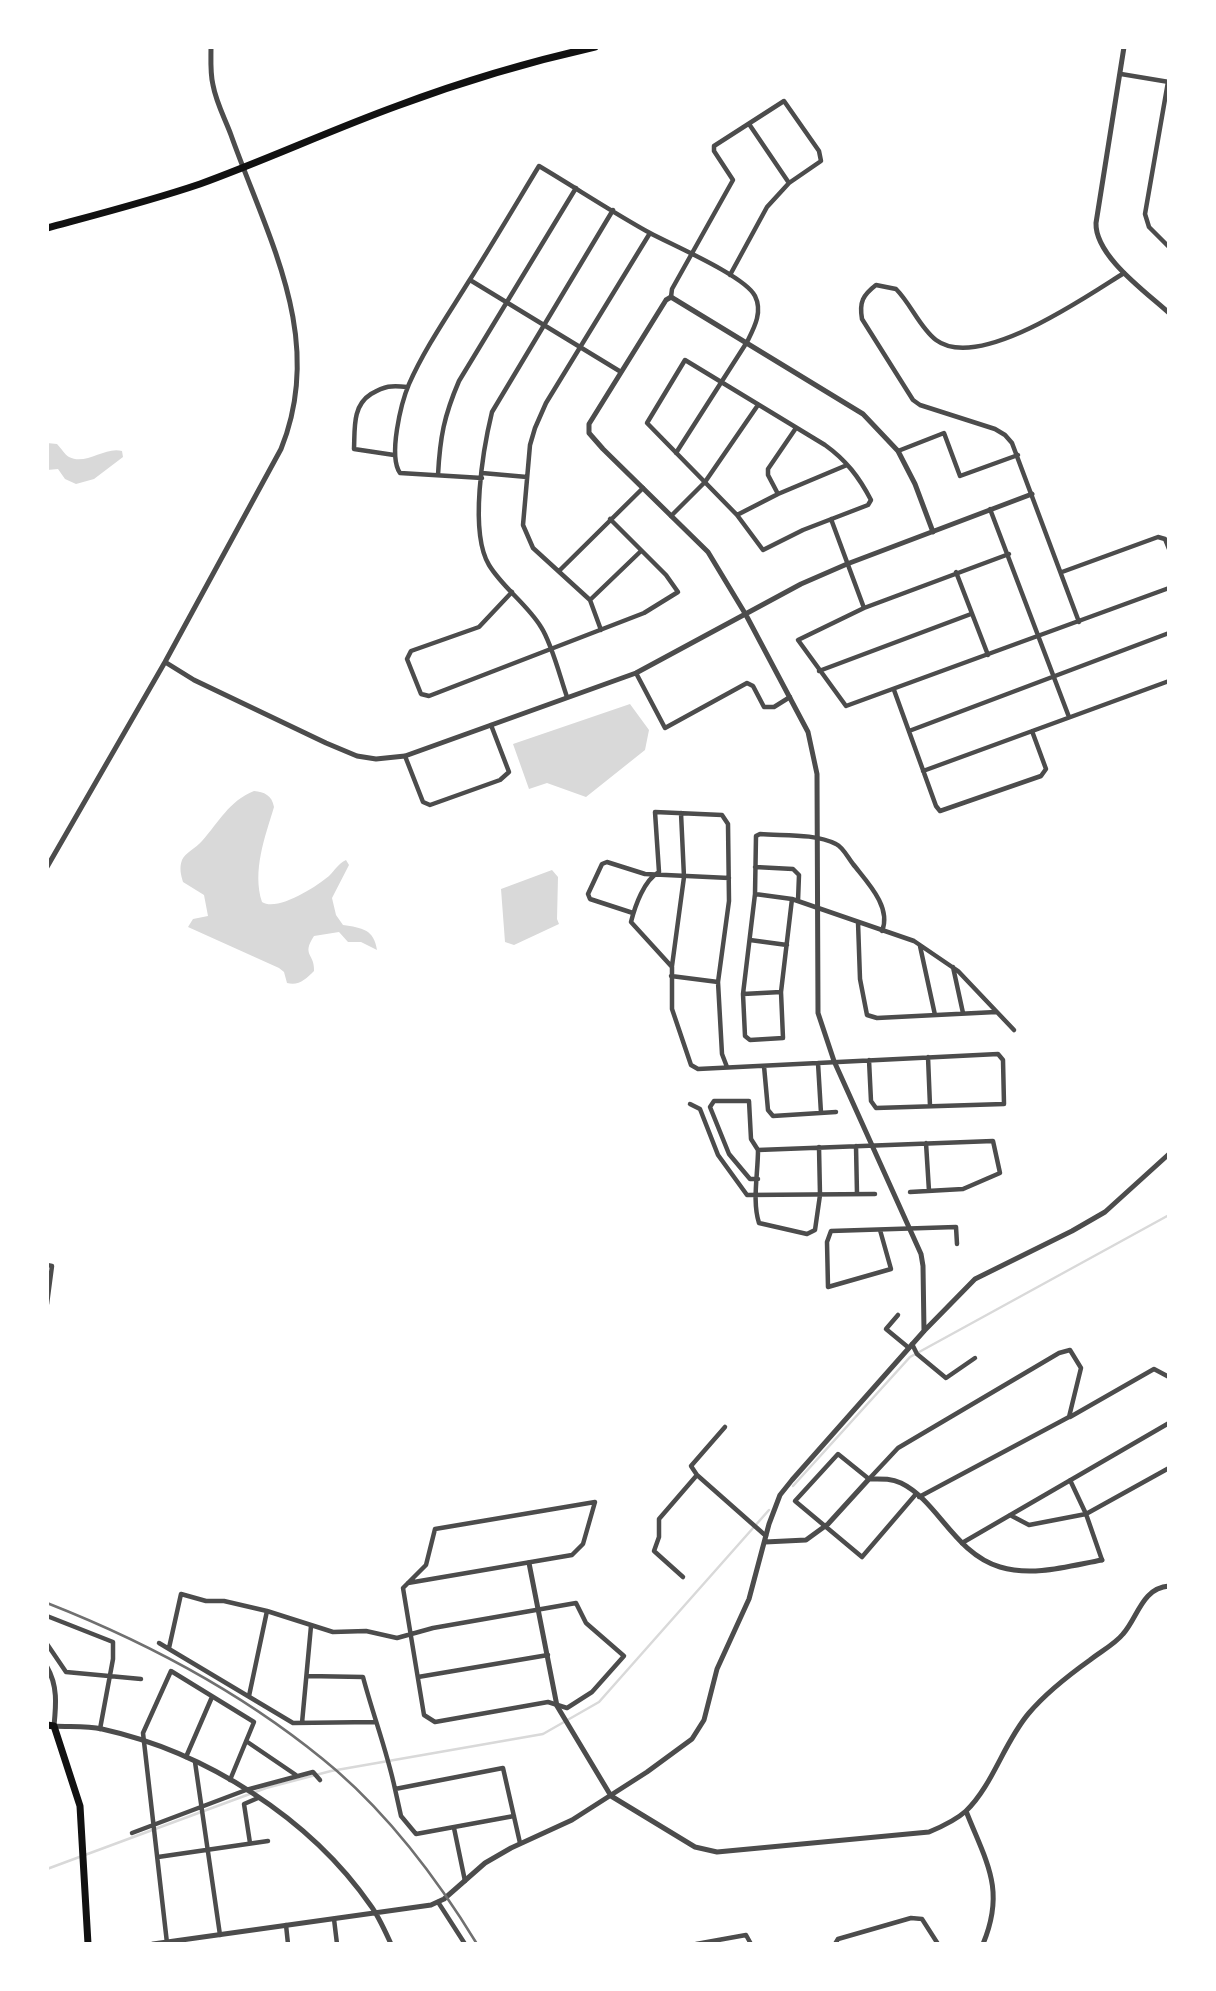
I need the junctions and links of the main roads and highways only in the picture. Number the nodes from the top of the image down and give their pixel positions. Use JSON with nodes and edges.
{"nodes":[{"id":1,"x":595,"y":47,"type":"edge"},
{"id":2,"x":48,"y":227,"type":"edge"},
{"id":3,"x":51,"y":1725,"type":"edge"},
{"id":4,"x":88,"y":1944,"type":"edge"}],
"edges":[{"from":1,"to":2,"type":"main road"},
{"from":3,"to":4,"type":"main road"}]}
